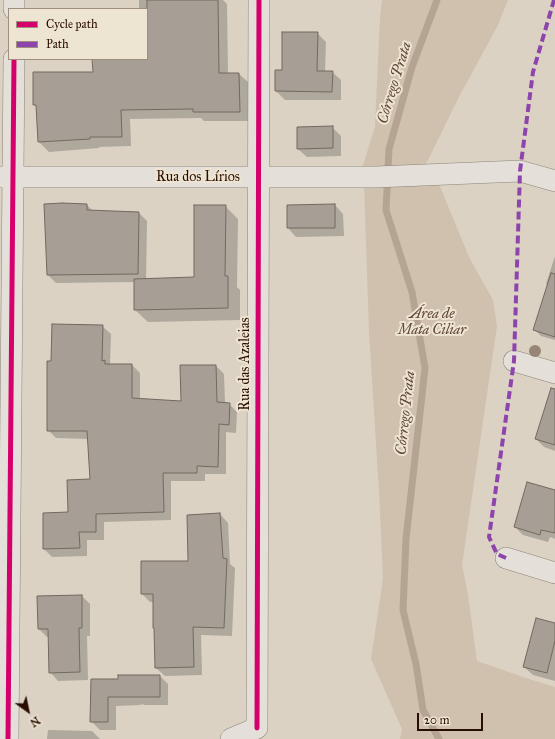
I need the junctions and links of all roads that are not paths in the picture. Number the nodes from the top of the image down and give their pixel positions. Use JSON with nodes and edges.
{"nodes":[{"id":1,"x":259,"y":0,"type":"edge"},
{"id":2,"x":14,"y":60,"type":"edge"},
{"id":3,"x":6,"y":177,"type":"edge"},
{"id":4,"x":258,"y":178,"type":"junction"},
{"id":5,"x":555,"y":180,"type":"edge"},
{"id":6,"x":514,"y":361,"type":"dead end"},
{"id":7,"x":555,"y":373,"type":"edge"},
{"id":8,"x":506,"y":558,"type":"dead end"},
{"id":9,"x":555,"y":573,"type":"edge"},
{"id":10,"x":263,"y":734,"type":"edge"},
{"id":11,"x":8,"y":739,"type":"edge"},
{"id":12,"x":231,"y":739,"type":"edge"}],
"edges":[{"from":1,"to":4,"type":"street","name":"Rua das Azaleias"},
{"from":2,"to":3,"type":"street"},
{"from":3,"to":4,"type":"street","name":"Rua dos Lírios"},
{"from":3,"to":11,"type":"street"},
{"from":4,"to":5,"type":"street","name":"Rua dos Lírios"},
{"from":4,"to":10,"type":"street","name":"Rua das Azaleias"},
{"from":6,"to":7,"type":"street"},
{"from":8,"to":9,"type":"street"},
{"from":10,"to":12,"type":"street"}]}
